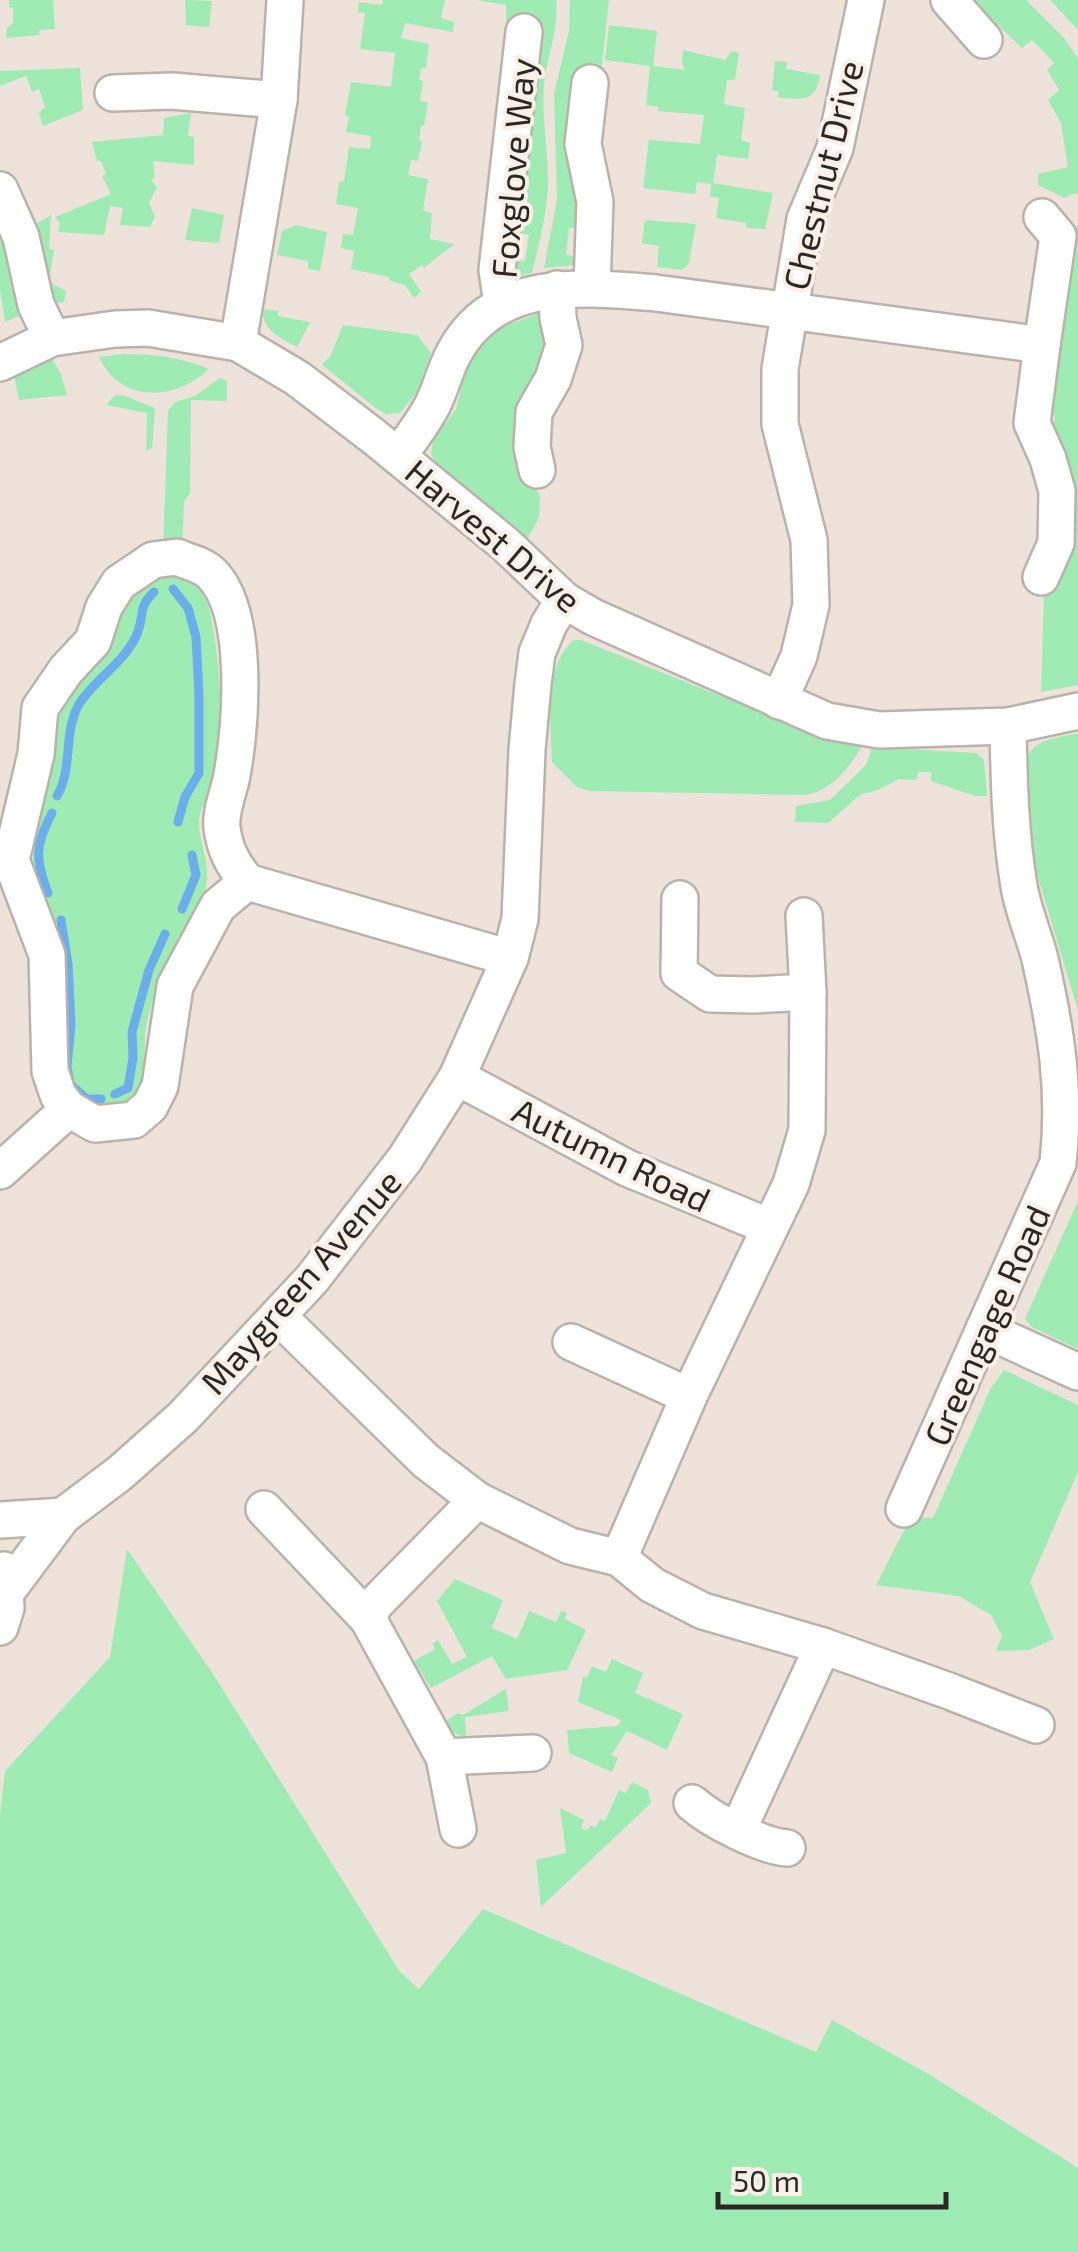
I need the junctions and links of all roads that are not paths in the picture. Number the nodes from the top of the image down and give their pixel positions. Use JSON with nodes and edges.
{"nodes":[{"id":1,"x":285,"y":0,"type":"edge"},
{"id":2,"x":866,"y":0,"type":"edge"},
{"id":3,"x":949,"y":0,"type":"edge"},
{"id":4,"x":524,"y":32,"type":"dead end"},
{"id":5,"x":984,"y":40,"type":"dead end"},
{"id":6,"x":590,"y":83,"type":"dead end"},
{"id":7,"x":113,"y":93,"type":"dead end"},
{"id":8,"x":280,"y":100,"type":"junction"},
{"id":9,"x":0,"y":190,"type":"edge"},
{"id":10,"x":1042,"y":217,"type":"dead end"},
{"id":11,"x":575,"y":288,"type":"junction"},
{"id":12,"x":502,"y":304,"type":"junction"},
{"id":13,"x":788,"y":312,"type":"junction"},
{"id":14,"x":52,"y":338,"type":"junction"},
{"id":15,"x":238,"y":343,"type":"junction"},
{"id":16,"x":1042,"y":345,"type":"junction"},
{"id":17,"x":0,"y":363,"type":"edge"},
{"id":18,"x":399,"y":456,"type":"junction"},
{"id":19,"x":537,"y":470,"type":"dead end"},
{"id":20,"x":1042,"y":577,"type":"dead end"},
{"id":21,"x":564,"y":600,"type":"junction"},
{"id":22,"x":780,"y":701,"type":"junction"},
{"id":23,"x":1078,"y":711,"type":"edge"},
{"id":24,"x":1008,"y":726,"type":"junction"},
{"id":25,"x":6,"y":860,"type":"edge"},
{"id":26,"x":247,"y":882,"type":"junction"},
{"id":27,"x":680,"y":899,"type":"dead end"},
{"id":28,"x":804,"y":916,"type":"dead end"},
{"id":29,"x":510,"y":958,"type":"junction"},
{"id":30,"x":808,"y":992,"type":"junction"},
{"id":31,"x":456,"y":1077,"type":"junction"},
{"id":32,"x":68,"y":1109,"type":"junction"},
{"id":33,"x":0,"y":1171,"type":"edge"},
{"id":34,"x":770,"y":1227,"type":"junction"},
{"id":35,"x":278,"y":1316,"type":"junction"},
{"id":36,"x":984,"y":1329,"type":"junction"},
{"id":37,"x":571,"y":1342,"type":"dead end"},
{"id":38,"x":1078,"y":1372,"type":"edge"},
{"id":39,"x":689,"y":1396,"type":"junction"},
{"id":40,"x":477,"y":1500,"type":"junction"},
{"id":41,"x":904,"y":1509,"type":"dead end"},
{"id":42,"x":264,"y":1510,"type":"dead end"},
{"id":43,"x":63,"y":1516,"type":"junction"},
{"id":44,"x":0,"y":1520,"type":"edge"},
{"id":45,"x":619,"y":1558,"type":"junction"},
{"id":46,"x":4,"y":1576,"type":"edge"},
{"id":47,"x":368,"y":1619,"type":"junction"},
{"id":48,"x":0,"y":1626,"type":"edge"},
{"id":49,"x":823,"y":1646,"type":"junction"},
{"id":50,"x":1036,"y":1725,"type":"dead end"},
{"id":51,"x":534,"y":1753,"type":"dead end"},
{"id":52,"x":444,"y":1757,"type":"junction"},
{"id":53,"x":692,"y":1803,"type":"dead end"},
{"id":54,"x":458,"y":1830,"type":"dead end"},
{"id":55,"x":738,"y":1830,"type":"junction"},
{"id":56,"x":786,"y":1848,"type":"dead end"}],
"edges":[{"from":1,"to":8,"type":"street"},
{"from":2,"to":13,"type":"street","name":"Chestnut Drive"},
{"from":3,"to":5,"type":"street"},
{"from":4,"to":12,"type":"street","name":"Foxglove Way"},
{"from":6,"to":11,"type":"street","name":"Foxglove Way"},
{"from":7,"to":8,"type":"street"},
{"from":8,"to":15,"type":"street"},
{"from":9,"to":14,"type":"street"},
{"from":10,"to":16,"type":"street"},
{"from":11,"to":12,"type":"street","name":"Foxglove Way"},
{"from":11,"to":13,"type":"street","name":"Foxglove Way"},
{"from":11,"to":19,"type":"street","name":"Foxglove Way"},
{"from":12,"to":18,"type":"street","name":"Foxglove Way"},
{"from":13,"to":16,"type":"street","name":"Foxglove Way"},
{"from":13,"to":22,"type":"street","name":"Chestnut Drive"},
{"from":14,"to":15,"type":"street","name":"Harvest Drive"},
{"from":14,"to":17,"type":"street","name":"Harvest Drive"},
{"from":15,"to":18,"type":"street","name":"Harvest Drive"},
{"from":16,"to":20,"type":"street"},
{"from":18,"to":21,"type":"street","name":"Harvest Drive"},
{"from":21,"to":22,"type":"street","name":"Harvest Drive"},
{"from":21,"to":29,"type":"street","name":"Maygreen Avenue"},
{"from":22,"to":24,"type":"street","name":"Harvest Drive"},
{"from":23,"to":24,"type":"street","name":"Harvest Drive"},
{"from":24,"to":36,"type":"street","name":"Greengage Road"},
{"from":25,"to":26,"type":"street"},
{"from":25,"to":32,"type":"street"},
{"from":26,"to":29,"type":"street"},
{"from":26,"to":32,"type":"street"},
{"from":27,"to":30,"type":"street"},
{"from":28,"to":30,"type":"street"},
{"from":29,"to":31,"type":"street","name":"Maygreen Avenue"},
{"from":30,"to":34,"type":"street"},
{"from":31,"to":34,"type":"street","name":"Autumn Road"},
{"from":31,"to":35,"type":"street","name":"Maygreen Avenue"},
{"from":32,"to":33,"type":"street"},
{"from":34,"to":39,"type":"street"},
{"from":35,"to":40,"type":"street"},
{"from":35,"to":43,"type":"street","name":"Maygreen Avenue"},
{"from":36,"to":38,"type":"street"},
{"from":36,"to":41,"type":"street","name":"Greengage Road"},
{"from":37,"to":39,"type":"street"},
{"from":39,"to":45,"type":"street"},
{"from":40,"to":45,"type":"street"},
{"from":40,"to":47,"type":"street"},
{"from":42,"to":47,"type":"street"},
{"from":43,"to":44,"type":"street"},
{"from":43,"to":46,"type":"street","name":"Maygreen Avenue"},
{"from":45,"to":49,"type":"street"},
{"from":46,"to":48,"type":"street"},
{"from":47,"to":52,"type":"street"},
{"from":49,"to":50,"type":"street"},
{"from":49,"to":55,"type":"street"},
{"from":51,"to":52,"type":"street"},
{"from":52,"to":54,"type":"street"},
{"from":53,"to":55,"type":"street"},
{"from":55,"to":56,"type":"street"}]}
